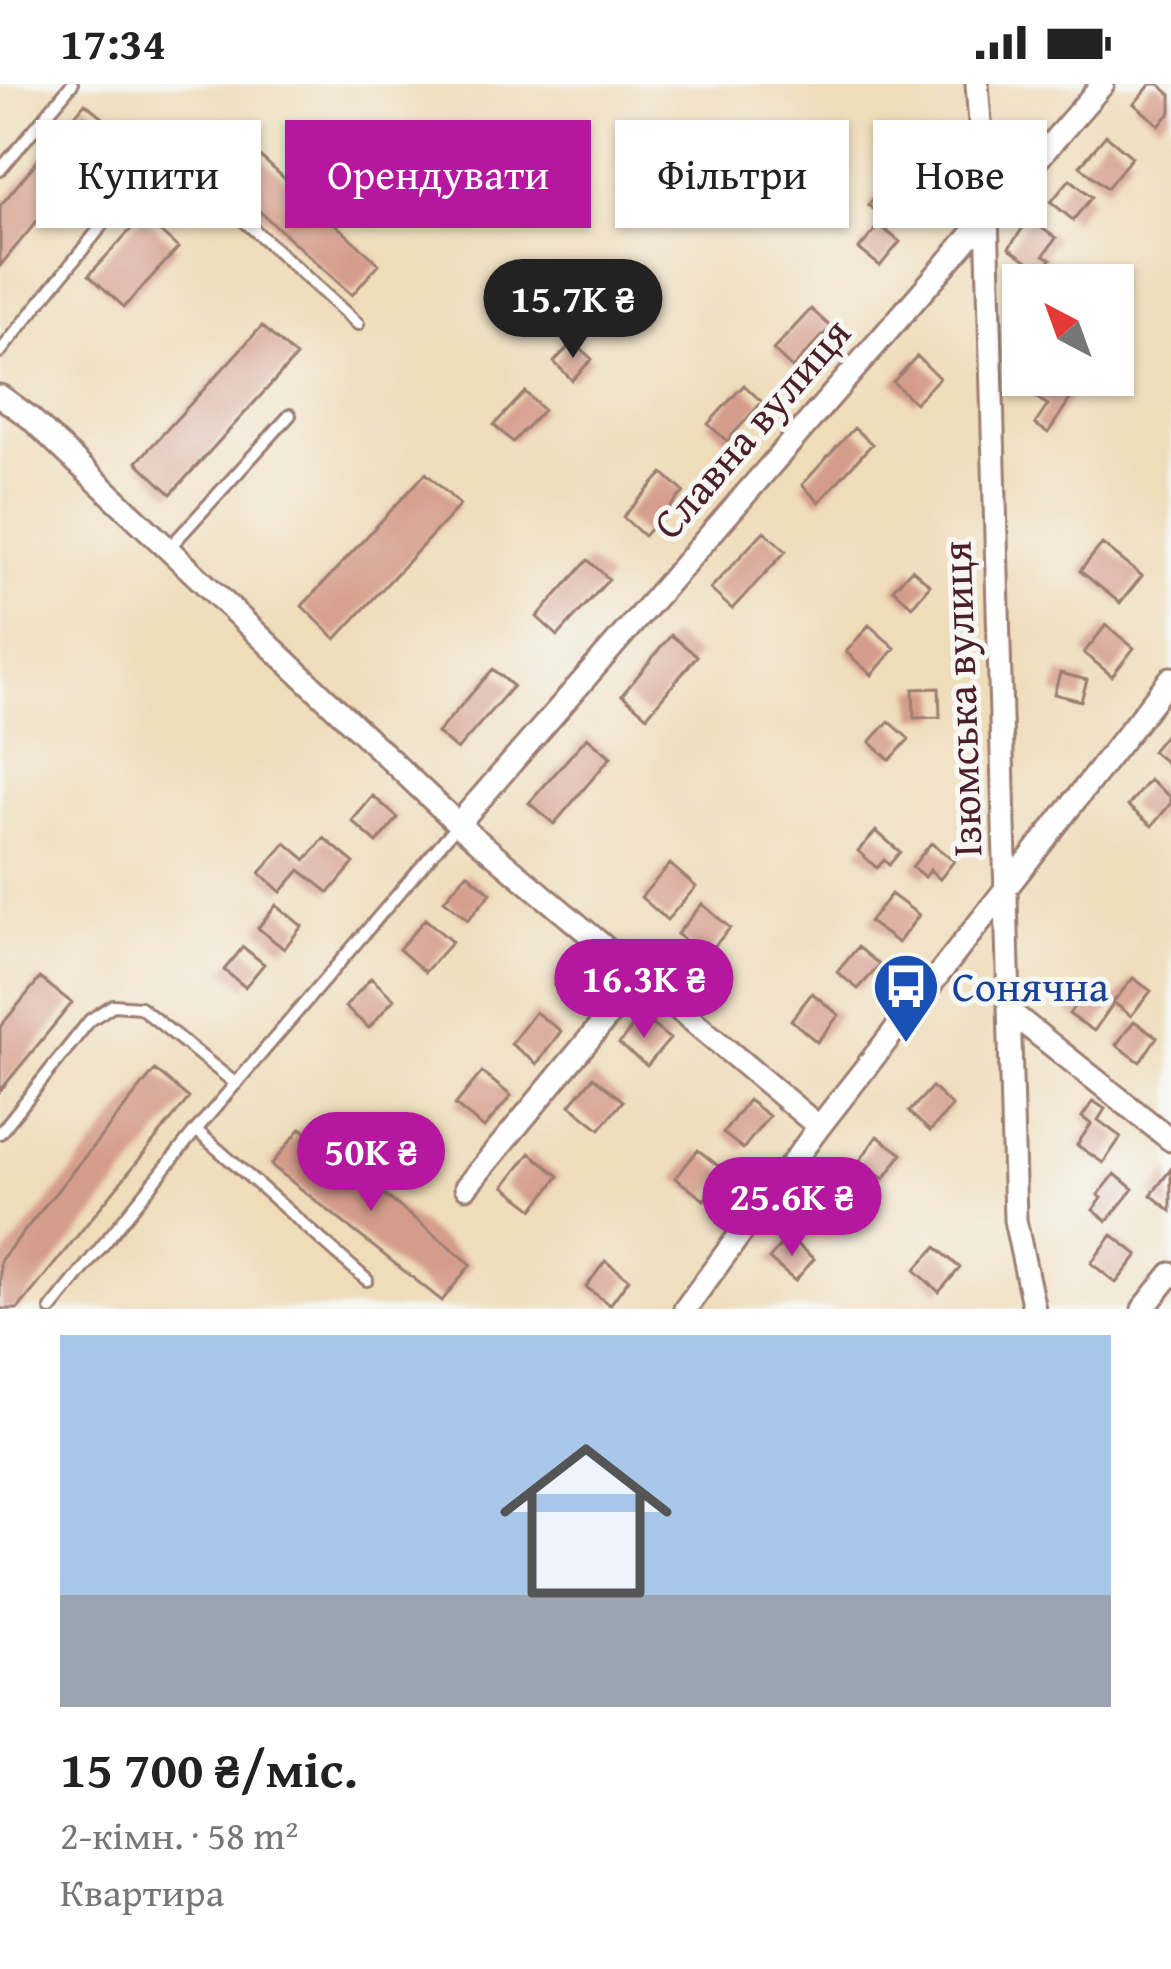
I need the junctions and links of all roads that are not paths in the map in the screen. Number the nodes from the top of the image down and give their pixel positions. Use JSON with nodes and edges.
{"nodes":[{"id":1,"x":72,"y":84,"type":"edge"},
{"id":2,"x":977,"y":84,"type":"edge"},
{"id":3,"x":1103,"y":84,"type":"edge"},
{"id":4,"x":980,"y":120,"type":"edge"},
{"id":5,"x":1047,"y":147,"type":"edge"},
{"id":6,"x":0,"y":170,"type":"edge"},
{"id":7,"x":975,"y":228,"type":"edge"},
{"id":8,"x":987,"y":228,"type":"edge"},
{"id":9,"x":358,"y":324,"type":"dead end"},
{"id":10,"x":0,"y":352,"type":"edge"},
{"id":11,"x":0,"y":396,"type":"edge"},
{"id":12,"x":290,"y":415,"type":"dead end"},
{"id":13,"x":169,"y":548,"type":"junction"},
{"id":14,"x":1171,"y":678,"type":"edge"},
{"id":15,"x":458,"y":824,"type":"junction"},
{"id":16,"x":1006,"y":888,"type":"junction"},
{"id":17,"x":640,"y":978,"type":"junction"},
{"id":18,"x":1009,"y":1011,"type":"junction"},
{"id":19,"x":236,"y":1084,"type":"junction"},
{"id":20,"x":819,"y":1127,"type":"junction"},
{"id":21,"x":196,"y":1130,"type":"junction"},
{"id":22,"x":0,"y":1133,"type":"edge"},
{"id":23,"x":1171,"y":1141,"type":"edge"},
{"id":24,"x":466,"y":1186,"type":"dead end"},
{"id":25,"x":1171,"y":1274,"type":"edge"},
{"id":26,"x":367,"y":1280,"type":"dead end"},
{"id":27,"x":51,"y":1309,"type":"edge"},
{"id":28,"x":685,"y":1309,"type":"edge"},
{"id":29,"x":1034,"y":1309,"type":"edge"},
{"id":30,"x":1143,"y":1309,"type":"edge"}],
"edges":[{"from":1,"to":6,"type":"lane"},
{"from":2,"to":4,"type":"street","name":"Ізюмська вулиця"},
{"from":3,"to":5,"type":"street","name":"Славна вулиця"},
{"from":7,"to":15,"type":"street","name":"Славна вулиця"},
{"from":8,"to":16,"type":"street","name":"Ізюмська вулиця"},
{"from":9,"to":10,"type":"lane"},
{"from":11,"to":13,"type":"street"},
{"from":12,"to":13,"type":"lane"},
{"from":13,"to":15,"type":"street"},
{"from":14,"to":16,"type":"street"},
{"from":15,"to":17,"type":"street"},
{"from":15,"to":19,"type":"lane"},
{"from":16,"to":18,"type":"street","name":"Ізюмська вулиця"},
{"from":16,"to":20,"type":"street"},
{"from":17,"to":20,"type":"street"},
{"from":17,"to":24,"type":"street"},
{"from":18,"to":23,"type":"street"},
{"from":18,"to":29,"type":"street","name":"Ізюмська вулиця"},
{"from":19,"to":21,"type":"lane"},
{"from":19,"to":22,"type":"lane"},
{"from":20,"to":28,"type":"street"},
{"from":21,"to":26,"type":"lane"},
{"from":21,"to":27,"type":"lane"},
{"from":25,"to":30,"type":"street"}]}
